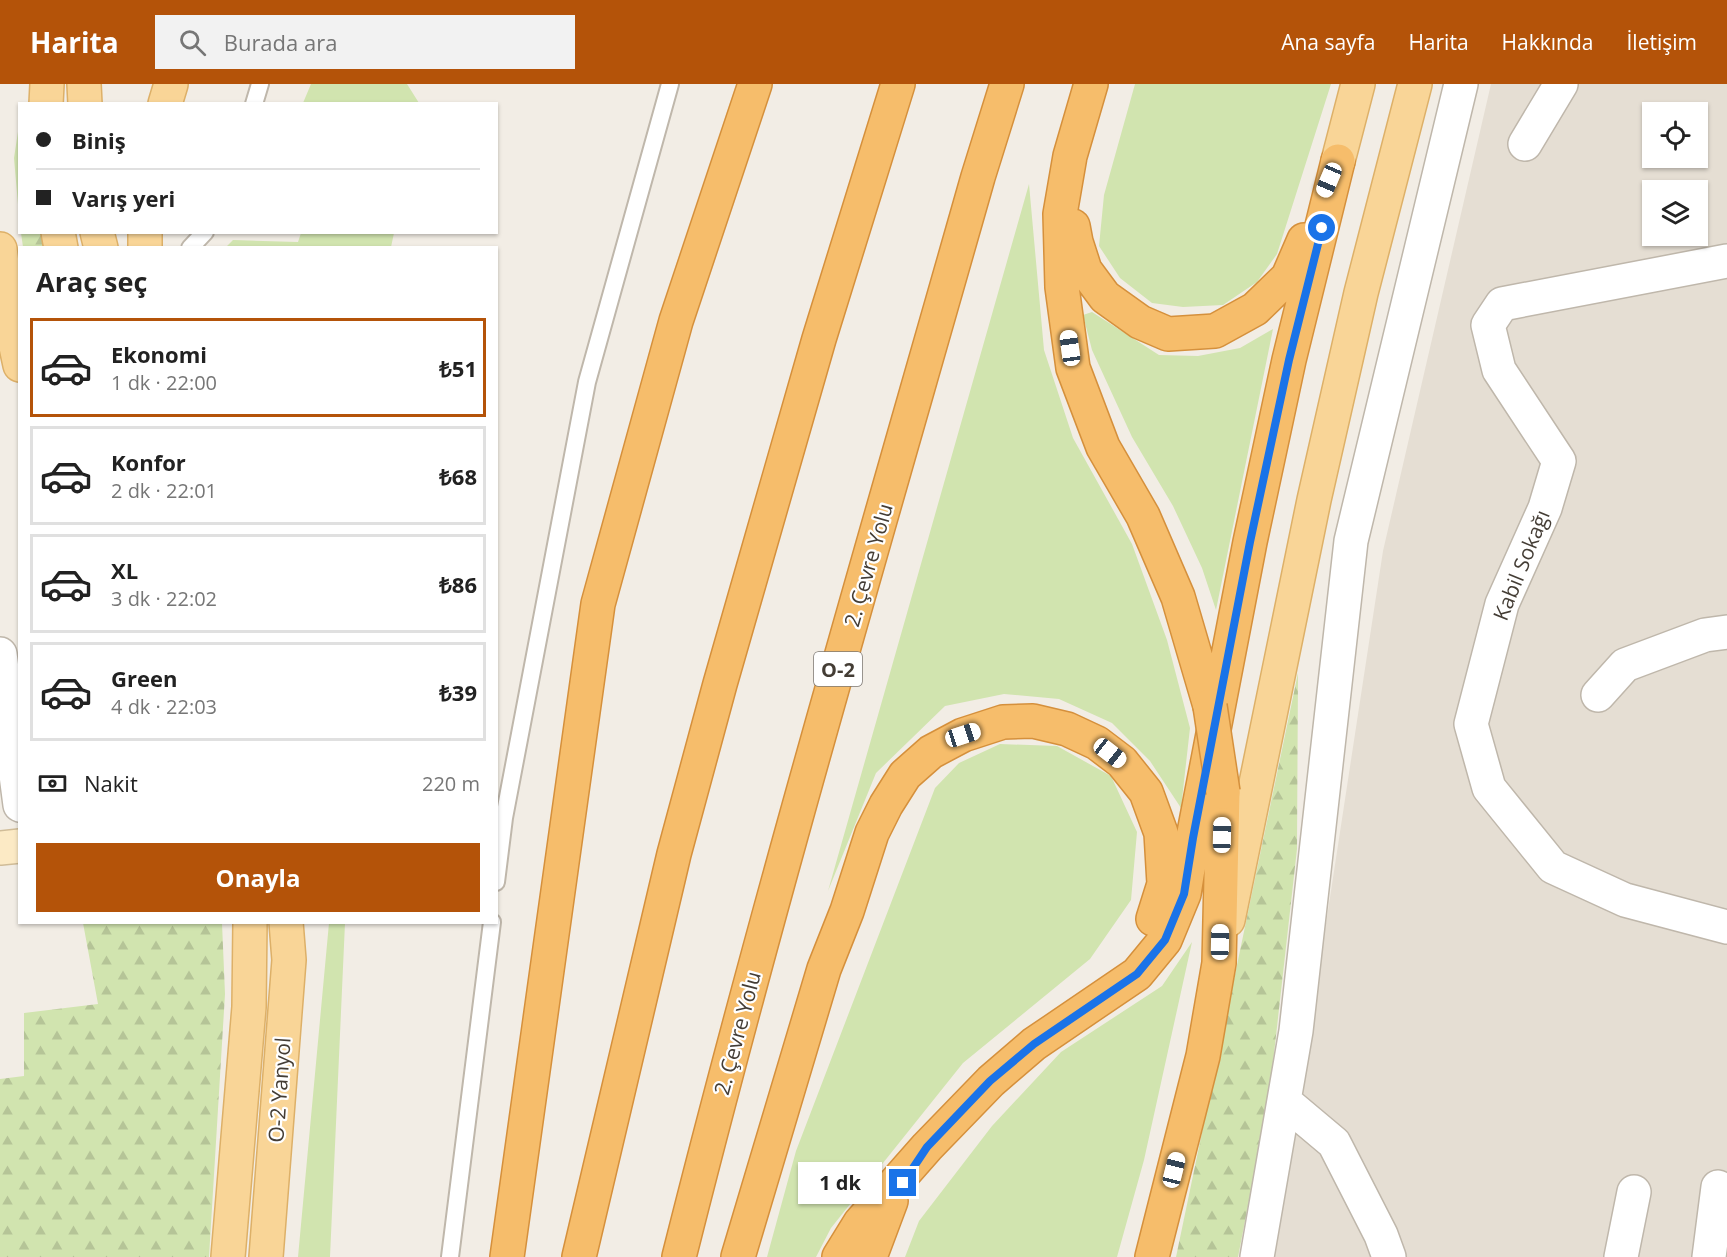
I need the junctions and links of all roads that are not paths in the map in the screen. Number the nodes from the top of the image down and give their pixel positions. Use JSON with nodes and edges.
{"nodes":[{"id":1,"x":47,"y":84,"type":"edge"},
{"id":2,"x":84,"y":84,"type":"edge"},
{"id":3,"x":171,"y":84,"type":"edge"},
{"id":4,"x":260,"y":84,"type":"edge"},
{"id":5,"x":670,"y":84,"type":"edge"},
{"id":6,"x":755,"y":84,"type":"edge"},
{"id":7,"x":898,"y":84,"type":"edge"},
{"id":8,"x":1007,"y":84,"type":"edge"},
{"id":9,"x":1091,"y":84,"type":"edge"},
{"id":10,"x":1358,"y":84,"type":"edge"},
{"id":11,"x":1415,"y":84,"type":"edge"},
{"id":12,"x":1461,"y":84,"type":"edge"},
{"id":13,"x":1561,"y":84,"type":"edge"},
{"id":14,"x":46,"y":102,"type":"edge"},
{"id":15,"x":85,"y":102,"type":"edge"},
{"id":16,"x":166,"y":102,"type":"edge"},
{"id":17,"x":255,"y":102,"type":"edge"},
{"id":18,"x":1525,"y":144,"type":"dead end"},
{"id":19,"x":1070,"y":156,"type":"junction"},
{"id":20,"x":1338,"y":161,"type":"junction"},
{"id":21,"x":203,"y":234,"type":"edge"},
{"id":22,"x":192,"y":246,"type":"edge"},
{"id":23,"x":0,"y":249,"type":"edge"},
{"id":24,"x":1727,"y":261,"type":"edge"},
{"id":25,"x":18,"y":355,"type":"edge"},
{"id":26,"x":1727,"y":632,"type":"edge"},
{"id":27,"x":0,"y":654,"type":"edge"},
{"id":28,"x":1598,"y":695,"type":"dead end"},
{"id":29,"x":18,"y":790,"type":"edge"},
{"id":30,"x":18,"y":846,"type":"edge"},
{"id":31,"x":0,"y":848,"type":"edge"},
{"id":32,"x":498,"y":866,"type":"edge"},
{"id":33,"x":1726,"y":922,"type":"edge"},
{"id":34,"x":250,"y":924,"type":"edge"},
{"id":35,"x":286,"y":924,"type":"edge"},
{"id":36,"x":297,"y":924,"type":"edge"},
{"id":37,"x":492,"y":924,"type":"edge"},
{"id":38,"x":289,"y":960,"type":"junction"},
{"id":39,"x":1219,"y":963,"type":"junction"},
{"id":40,"x":1077,"y":1016,"type":"junction"},
{"id":41,"x":1284,"y":1101,"type":"junction"},
{"id":42,"x":927,"y":1147,"type":"junction"},
{"id":43,"x":1718,"y":1187,"type":"dead end"},
{"id":44,"x":1634,"y":1192,"type":"dead end"},
{"id":45,"x":228,"y":1257,"type":"edge"},
{"id":46,"x":266,"y":1257,"type":"edge"},
{"id":47,"x":450,"y":1257,"type":"edge"},
{"id":48,"x":507,"y":1257,"type":"edge"},
{"id":49,"x":579,"y":1257,"type":"edge"},
{"id":50,"x":679,"y":1257,"type":"edge"},
{"id":51,"x":738,"y":1257,"type":"edge"},
{"id":52,"x":839,"y":1257,"type":"edge"},
{"id":53,"x":870,"y":1257,"type":"edge"},
{"id":54,"x":1152,"y":1257,"type":"edge"},
{"id":55,"x":1257,"y":1257,"type":"edge"},
{"id":56,"x":1389,"y":1257,"type":"edge"},
{"id":57,"x":1621,"y":1257,"type":"edge"},
{"id":58,"x":1709,"y":1257,"type":"edge"}],
"edges":[{"from":1,"to":14,"type":"main road"},
{"from":2,"to":15,"type":"main road"},
{"from":3,"to":16,"type":"main road"},
{"from":4,"to":17,"type":"lane"},
{"from":5,"to":32,"type":"lane"},
{"from":6,"to":48,"type":"highway"},
{"from":7,"to":49,"type":"highway"},
{"from":8,"to":50,"type":"highway","name":"2. Çevre Yolu","number":"O-2"},
{"from":9,"to":19,"type":"highway"},
{"from":10,"to":20,"type":"main road"},
{"from":11,"to":39,"type":"main road"},
{"from":12,"to":41,"type":"street"},
{"from":13,"to":18,"type":"street"},
{"from":19,"to":20,"type":"highway"},
{"from":19,"to":39,"type":"highway","bridge":true},
{"from":20,"to":40,"type":"highway"},
{"from":21,"to":22,"type":"lane"},
{"from":23,"to":25,"type":"main road"},
{"from":24,"to":33,"type":"street","name":"Kabil Sokağı"},
{"from":26,"to":28,"type":"street"},
{"from":27,"to":29,"type":"street"},
{"from":30,"to":31,"type":"main road"},
{"from":34,"to":45,"type":"main road"},
{"from":35,"to":38,"type":"main road","name":"O-2 Yanyol"},
{"from":36,"to":38,"type":"main road"},
{"from":37,"to":47,"type":"lane"},
{"from":38,"to":46,"type":"main road","name":"O-2 Yanyol"},
{"from":39,"to":54,"type":"highway"},
{"from":40,"to":42,"type":"highway"},
{"from":40,"to":51,"type":"highway"},
{"from":41,"to":55,"type":"street"},
{"from":41,"to":56,"type":"street"},
{"from":42,"to":52,"type":"highway"},
{"from":42,"to":53,"type":"highway"},
{"from":43,"to":58,"type":"street"},
{"from":44,"to":57,"type":"street"}]}
